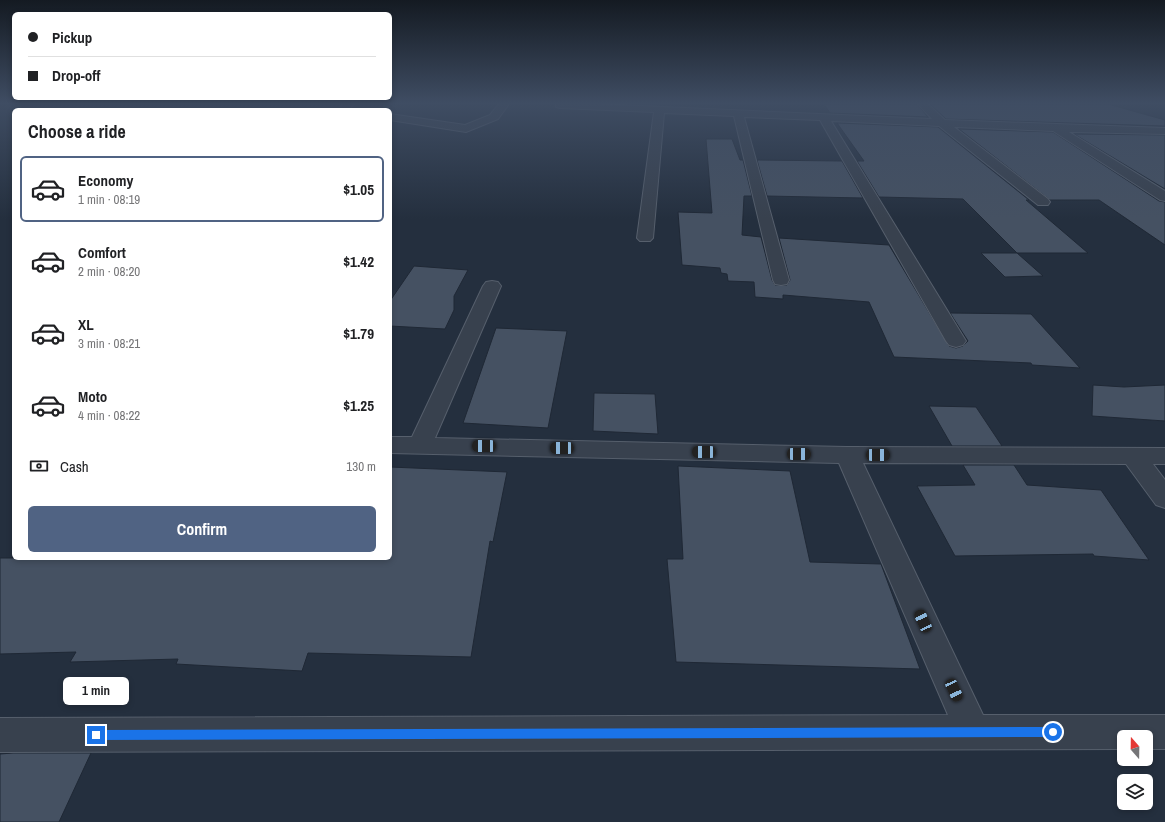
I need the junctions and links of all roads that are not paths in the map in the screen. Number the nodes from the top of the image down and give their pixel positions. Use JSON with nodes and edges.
{"nodes":[{"id":1,"x":655,"y":142,"type":"edge"},
{"id":2,"x":745,"y":142,"type":"edge"},
{"id":3,"x":838,"y":142,"type":"edge"},
{"id":4,"x":967,"y":142,"type":"edge"},
{"id":5,"x":1079,"y":142,"type":"edge"},
{"id":6,"x":1165,"y":196,"type":"edge"},
{"id":7,"x":1044,"y":202,"type":"dead end"},
{"id":8,"x":645,"y":238,"type":"dead end"},
{"id":9,"x":780,"y":280,"type":"dead end"},
{"id":10,"x":492,"y":286,"type":"dead end"},
{"id":11,"x":956,"y":341,"type":"dead end"},
{"id":12,"x":392,"y":445,"type":"edge"},
{"id":13,"x":420,"y":445,"type":"junction"},
{"id":14,"x":847,"y":455,"type":"junction"},
{"id":15,"x":1133,"y":456,"type":"junction"},
{"id":16,"x":1165,"y":456,"type":"edge"},
{"id":17,"x":1165,"y":498,"type":"edge"},
{"id":18,"x":973,"y":732,"type":"junction"},
{"id":19,"x":1165,"y":732,"type":"edge"},
{"id":20,"x":0,"y":735,"type":"edge"}],
"edges":[{"from":1,"to":8,"type":"street"},
{"from":2,"to":9,"type":"street"},
{"from":3,"to":11,"type":"street"},
{"from":4,"to":7,"type":"street"},
{"from":5,"to":6,"type":"street"},
{"from":10,"to":13,"type":"street"},
{"from":12,"to":13,"type":"street"},
{"from":13,"to":14,"type":"street"},
{"from":14,"to":15,"type":"street"},
{"from":14,"to":18,"type":"street"},
{"from":15,"to":16,"type":"street"},
{"from":15,"to":17,"type":"street"},
{"from":18,"to":19,"type":"street"},
{"from":18,"to":20,"type":"street"}]}
